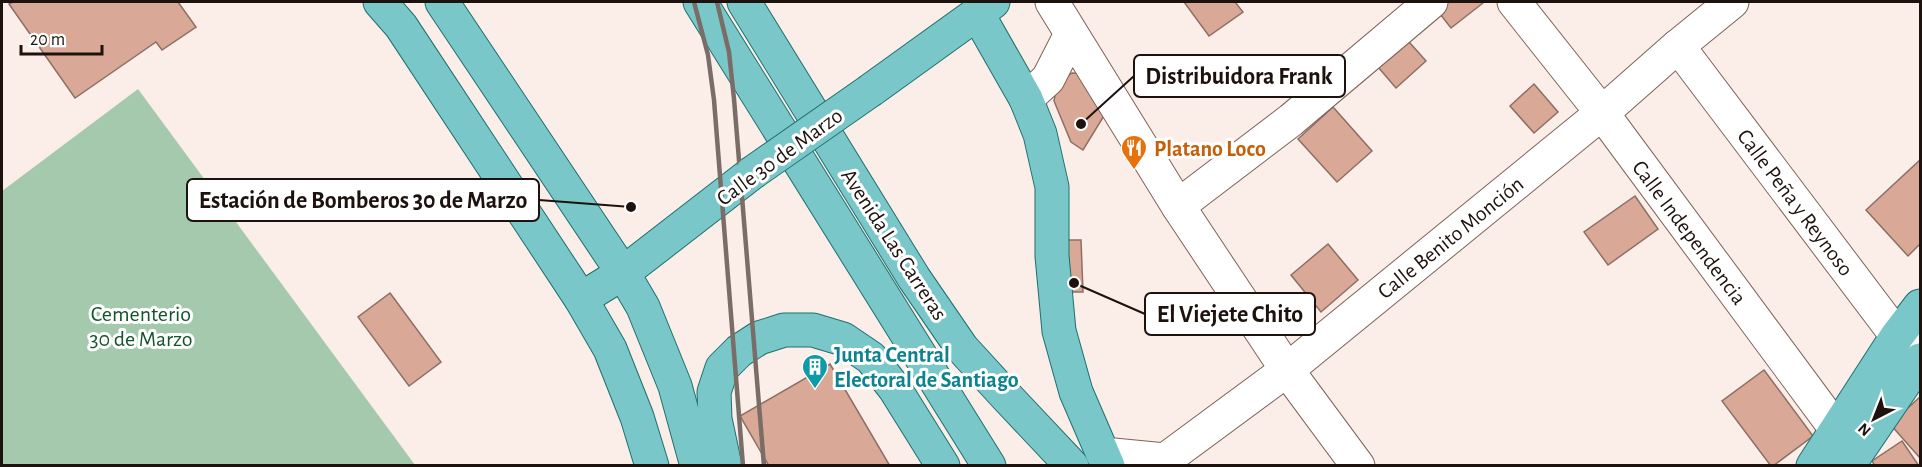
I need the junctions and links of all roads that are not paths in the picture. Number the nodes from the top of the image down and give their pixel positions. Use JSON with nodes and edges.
{"nodes":[{"id":1,"x":380,"y":2,"type":"edge"},
{"id":2,"x":442,"y":2,"type":"edge"},
{"id":3,"x":700,"y":2,"type":"edge"},
{"id":4,"x":744,"y":2,"type":"edge"},
{"id":5,"x":1052,"y":2,"type":"edge"},
{"id":6,"x":1431,"y":2,"type":"edge"},
{"id":7,"x":1514,"y":2,"type":"edge"},
{"id":8,"x":1732,"y":2,"type":"edge"},
{"id":9,"x":985,"y":7,"type":"edge"},
{"id":10,"x":1071,"y":34,"type":"junction"},
{"id":11,"x":1678,"y":46,"type":"junction"},
{"id":12,"x":1026,"y":99,"type":"junction"},
{"id":13,"x":1602,"y":113,"type":"junction"},
{"id":14,"x":1178,"y":206,"type":"junction"},
{"id":15,"x":623,"y":273,"type":"junction"},
{"id":16,"x":581,"y":298,"type":"junction"},
{"id":17,"x":1920,"y":306,"type":"edge"},
{"id":18,"x":1909,"y":343,"type":"edge"},
{"id":19,"x":1920,"y":360,"type":"edge"},
{"id":20,"x":1287,"y":370,"type":"junction"},
{"id":21,"x":950,"y":400,"type":"junction"},
{"id":22,"x":1851,"y":454,"type":"edge"},
{"id":23,"x":1106,"y":460,"type":"edge"},
{"id":24,"x":1166,"y":463,"type":"edge"},
{"id":25,"x":652,"y":465,"type":"edge"},
{"id":26,"x":697,"y":465,"type":"edge"},
{"id":27,"x":725,"y":465,"type":"edge"},
{"id":28,"x":943,"y":465,"type":"edge"},
{"id":29,"x":957,"y":465,"type":"edge"},
{"id":30,"x":989,"y":465,"type":"edge"},
{"id":31,"x":1072,"y":465,"type":"edge"},
{"id":32,"x":1358,"y":465,"type":"edge"},
{"id":33,"x":1813,"y":465,"type":"edge"}],
"edges":[{"from":1,"to":16,"type":"main road"},
{"from":2,"to":15,"type":"main road"},
{"from":3,"to":21,"type":"main road","name":"Avenida Las Carreras"},
{"from":4,"to":31,"type":"main road","name":"Avenida Las Carreras"},
{"from":5,"to":10,"type":"street"},
{"from":6,"to":14,"type":"street"},
{"from":7,"to":13,"type":"street","name":"Calle Independencia"},
{"from":8,"to":11,"type":"street","name":"Calle Benito Monción"},
{"from":9,"to":12,"type":"main road","name":"Calle 30 de Marzo"},
{"from":9,"to":15,"type":"main road","name":"Calle 30 de Marzo","bridge":true},
{"from":10,"to":12,"type":"street"},
{"from":10,"to":14,"type":"street"},
{"from":11,"to":13,"type":"street","name":"Calle Benito Monción"},
{"from":11,"to":18,"type":"street","name":"Calle Peña y Reynoso"},
{"from":12,"to":23,"type":"main road","name":"Calle 30 de Marzo"},
{"from":13,"to":20,"type":"street","name":"Calle Benito Monción"},
{"from":13,"to":22,"type":"street","name":"Calle Independencia"},
{"from":14,"to":20,"type":"street"},
{"from":15,"to":16,"type":"main road","name":"Calle 30 de Marzo"},
{"from":15,"to":26,"type":"main road"},
{"from":16,"to":25,"type":"main road"},
{"from":17,"to":18,"type":"main road"},
{"from":18,"to":22,"type":"main road"},
{"from":19,"to":22,"type":"main road"},
{"from":20,"to":24,"type":"street","name":"Calle Benito Monción"},
{"from":20,"to":32,"type":"street"},
{"from":21,"to":29,"type":"main road"},
{"from":21,"to":30,"type":"main road","name":"Avenida Las Carreras"},
{"from":22,"to":33,"type":"main road"},
{"from":23,"to":24,"type":"street"},
{"from":27,"to":28,"type":"main road"}]}
